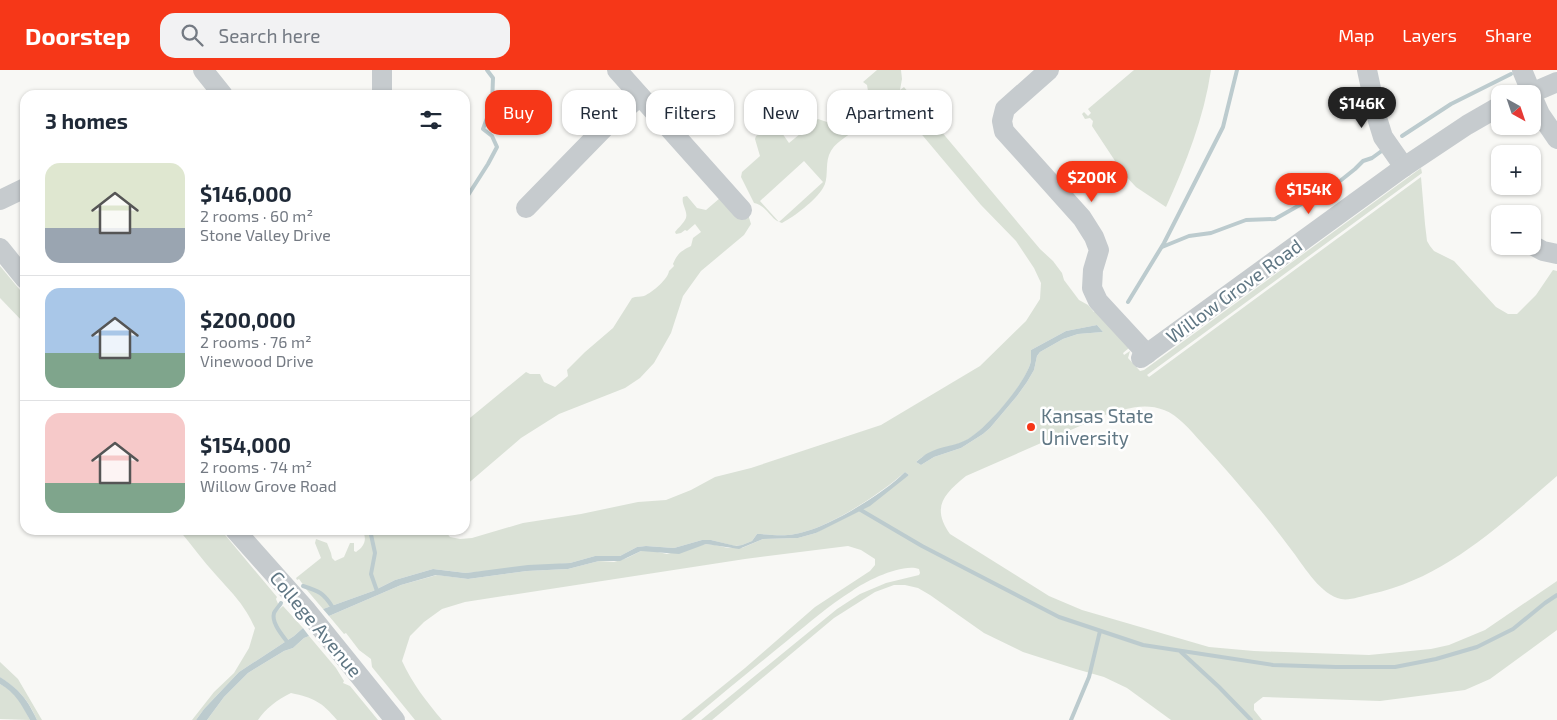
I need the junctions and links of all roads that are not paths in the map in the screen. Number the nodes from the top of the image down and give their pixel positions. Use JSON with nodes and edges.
{"nodes":[{"id":1,"x":203,"y":70,"type":"edge"},
{"id":2,"x":382,"y":70,"type":"edge"},
{"id":3,"x":617,"y":70,"type":"edge"},
{"id":4,"x":1049,"y":70,"type":"edge"},
{"id":5,"x":1367,"y":70,"type":"edge"},
{"id":6,"x":1522,"y":70,"type":"edge"},
{"id":7,"x":1557,"y":82,"type":"edge"},
{"id":8,"x":1528,"y":85,"type":"edge"},
{"id":9,"x":1541,"y":89,"type":"edge"},
{"id":10,"x":219,"y":90,"type":"edge"},
{"id":11,"x":382,"y":90,"type":"edge"},
{"id":12,"x":640,"y":96,"type":"junction"},
{"id":13,"x":1491,"y":111,"type":"edge"},
{"id":14,"x":1541,"y":115,"type":"edge"},
{"id":15,"x":1557,"y":139,"type":"edge"},
{"id":16,"x":1404,"y":168,"type":"junction"},
{"id":17,"x":20,"y":190,"type":"edge"},
{"id":18,"x":0,"y":200,"type":"edge"},
{"id":19,"x":526,"y":208,"type":"dead end"},
{"id":20,"x":742,"y":210,"type":"dead end"},
{"id":21,"x":0,"y":248,"type":"edge"},
{"id":22,"x":1541,"y":250,"type":"edge"},
{"id":23,"x":1557,"y":254,"type":"edge"},
{"id":24,"x":20,"y":273,"type":"edge"},
{"id":25,"x":239,"y":535,"type":"edge"},
{"id":26,"x":395,"y":720,"type":"edge"}],
"edges":[{"from":1,"to":10,"type":"street"},
{"from":2,"to":11,"type":"street"},
{"from":3,"to":12,"type":"street"},
{"from":4,"to":16,"type":"street","name":"Willow Grove Road"},
{"from":5,"to":16,"type":"street"},
{"from":6,"to":8,"type":"street"},
{"from":7,"to":9,"type":"street"},
{"from":12,"to":19,"type":"street"},
{"from":12,"to":20,"type":"street"},
{"from":13,"to":16,"type":"street","name":"Willow Grove Road"},
{"from":14,"to":15,"type":"street"},
{"from":17,"to":18,"type":"street"},
{"from":21,"to":24,"type":"street"},
{"from":22,"to":23,"type":"street"},
{"from":25,"to":26,"type":"street","name":"College Avenue"}]}
